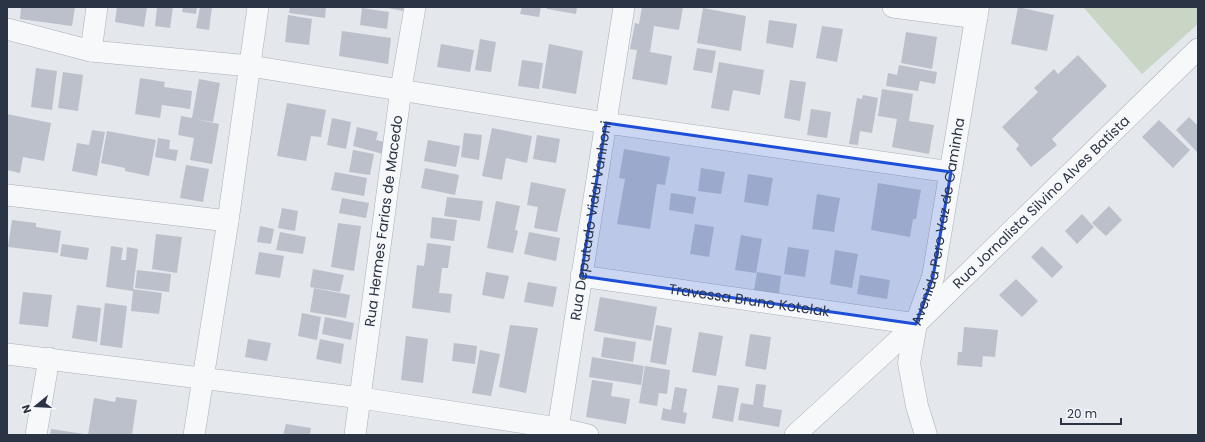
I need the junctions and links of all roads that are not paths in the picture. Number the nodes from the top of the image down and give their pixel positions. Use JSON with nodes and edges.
{"nodes":[{"id":1,"x":98,"y":7,"type":"edge"},
{"id":2,"x":258,"y":7,"type":"edge"},
{"id":3,"x":415,"y":7,"type":"edge"},
{"id":4,"x":624,"y":7,"type":"edge"},
{"id":5,"x":893,"y":7,"type":"edge"},
{"id":6,"x":978,"y":12,"type":"edge"},
{"id":7,"x":7,"y":29,"type":"edge"},
{"id":8,"x":1198,"y":49,"type":"edge"},
{"id":9,"x":91,"y":51,"type":"junction"},
{"id":10,"x":250,"y":66,"type":"junction"},
{"id":11,"x":401,"y":89,"type":"junction"},
{"id":12,"x":606,"y":123,"type":"junction"},
{"id":13,"x":951,"y":172,"type":"junction"},
{"id":14,"x":7,"y":195,"type":"edge"},
{"id":15,"x":228,"y":221,"type":"junction"},
{"id":16,"x":582,"y":276,"type":"junction"},
{"id":17,"x":916,"y":324,"type":"junction"},
{"id":18,"x":7,"y":354,"type":"edge"},
{"id":19,"x":49,"y":358,"type":"junction"},
{"id":20,"x":202,"y":378,"type":"junction"},
{"id":21,"x":361,"y":398,"type":"junction"},
{"id":22,"x":557,"y":432,"type":"edge"},
{"id":23,"x":36,"y":435,"type":"edge"},
{"id":24,"x":194,"y":435,"type":"edge"},
{"id":25,"x":355,"y":435,"type":"edge"},
{"id":26,"x":588,"y":435,"type":"edge"},
{"id":27,"x":795,"y":435,"type":"edge"},
{"id":28,"x":926,"y":435,"type":"edge"}],
"edges":[{"from":1,"to":9,"type":"street"},
{"from":2,"to":10,"type":"street"},
{"from":3,"to":11,"type":"street","name":"Rua Hermes Farias de Macedo"},
{"from":4,"to":12,"type":"street","name":"Rua Deputado Vidal Vanhoni"},
{"from":5,"to":6,"type":"street"},
{"from":6,"to":13,"type":"street","name":"Avenida Pero Vaz de Caminha"},
{"from":7,"to":9,"type":"street"},
{"from":8,"to":17,"type":"street","name":"Rua Jornalista Silvino Alves Batista"},
{"from":9,"to":10,"type":"street"},
{"from":10,"to":11,"type":"street"},
{"from":10,"to":15,"type":"street"},
{"from":11,"to":12,"type":"street"},
{"from":11,"to":21,"type":"street","name":"Rua Hermes Farias de Macedo"},
{"from":12,"to":13,"type":"street"},
{"from":12,"to":16,"type":"street","name":"Rua Deputado Vidal Vanhoni"},
{"from":13,"to":17,"type":"street","name":"Avenida Pero Vaz de Caminha"},
{"from":14,"to":15,"type":"street"},
{"from":15,"to":20,"type":"street"},
{"from":16,"to":17,"type":"street","name":"Travessa Bruno Kotelak"},
{"from":16,"to":22,"type":"street","name":"Rua Deputado Vidal Vanhoni"},
{"from":17,"to":27,"type":"street","name":"Rua Jornalista Silvino Alves Batista"},
{"from":17,"to":28,"type":"street","name":"Avenida Pero Vaz de Caminha"},
{"from":18,"to":19,"type":"street"},
{"from":19,"to":20,"type":"street"},
{"from":19,"to":23,"type":"street"},
{"from":20,"to":21,"type":"street"},
{"from":20,"to":24,"type":"street"},
{"from":21,"to":22,"type":"street"},
{"from":21,"to":25,"type":"street","name":"Rua Hermes Farias de Macedo"},
{"from":22,"to":26,"type":"street"}]}
